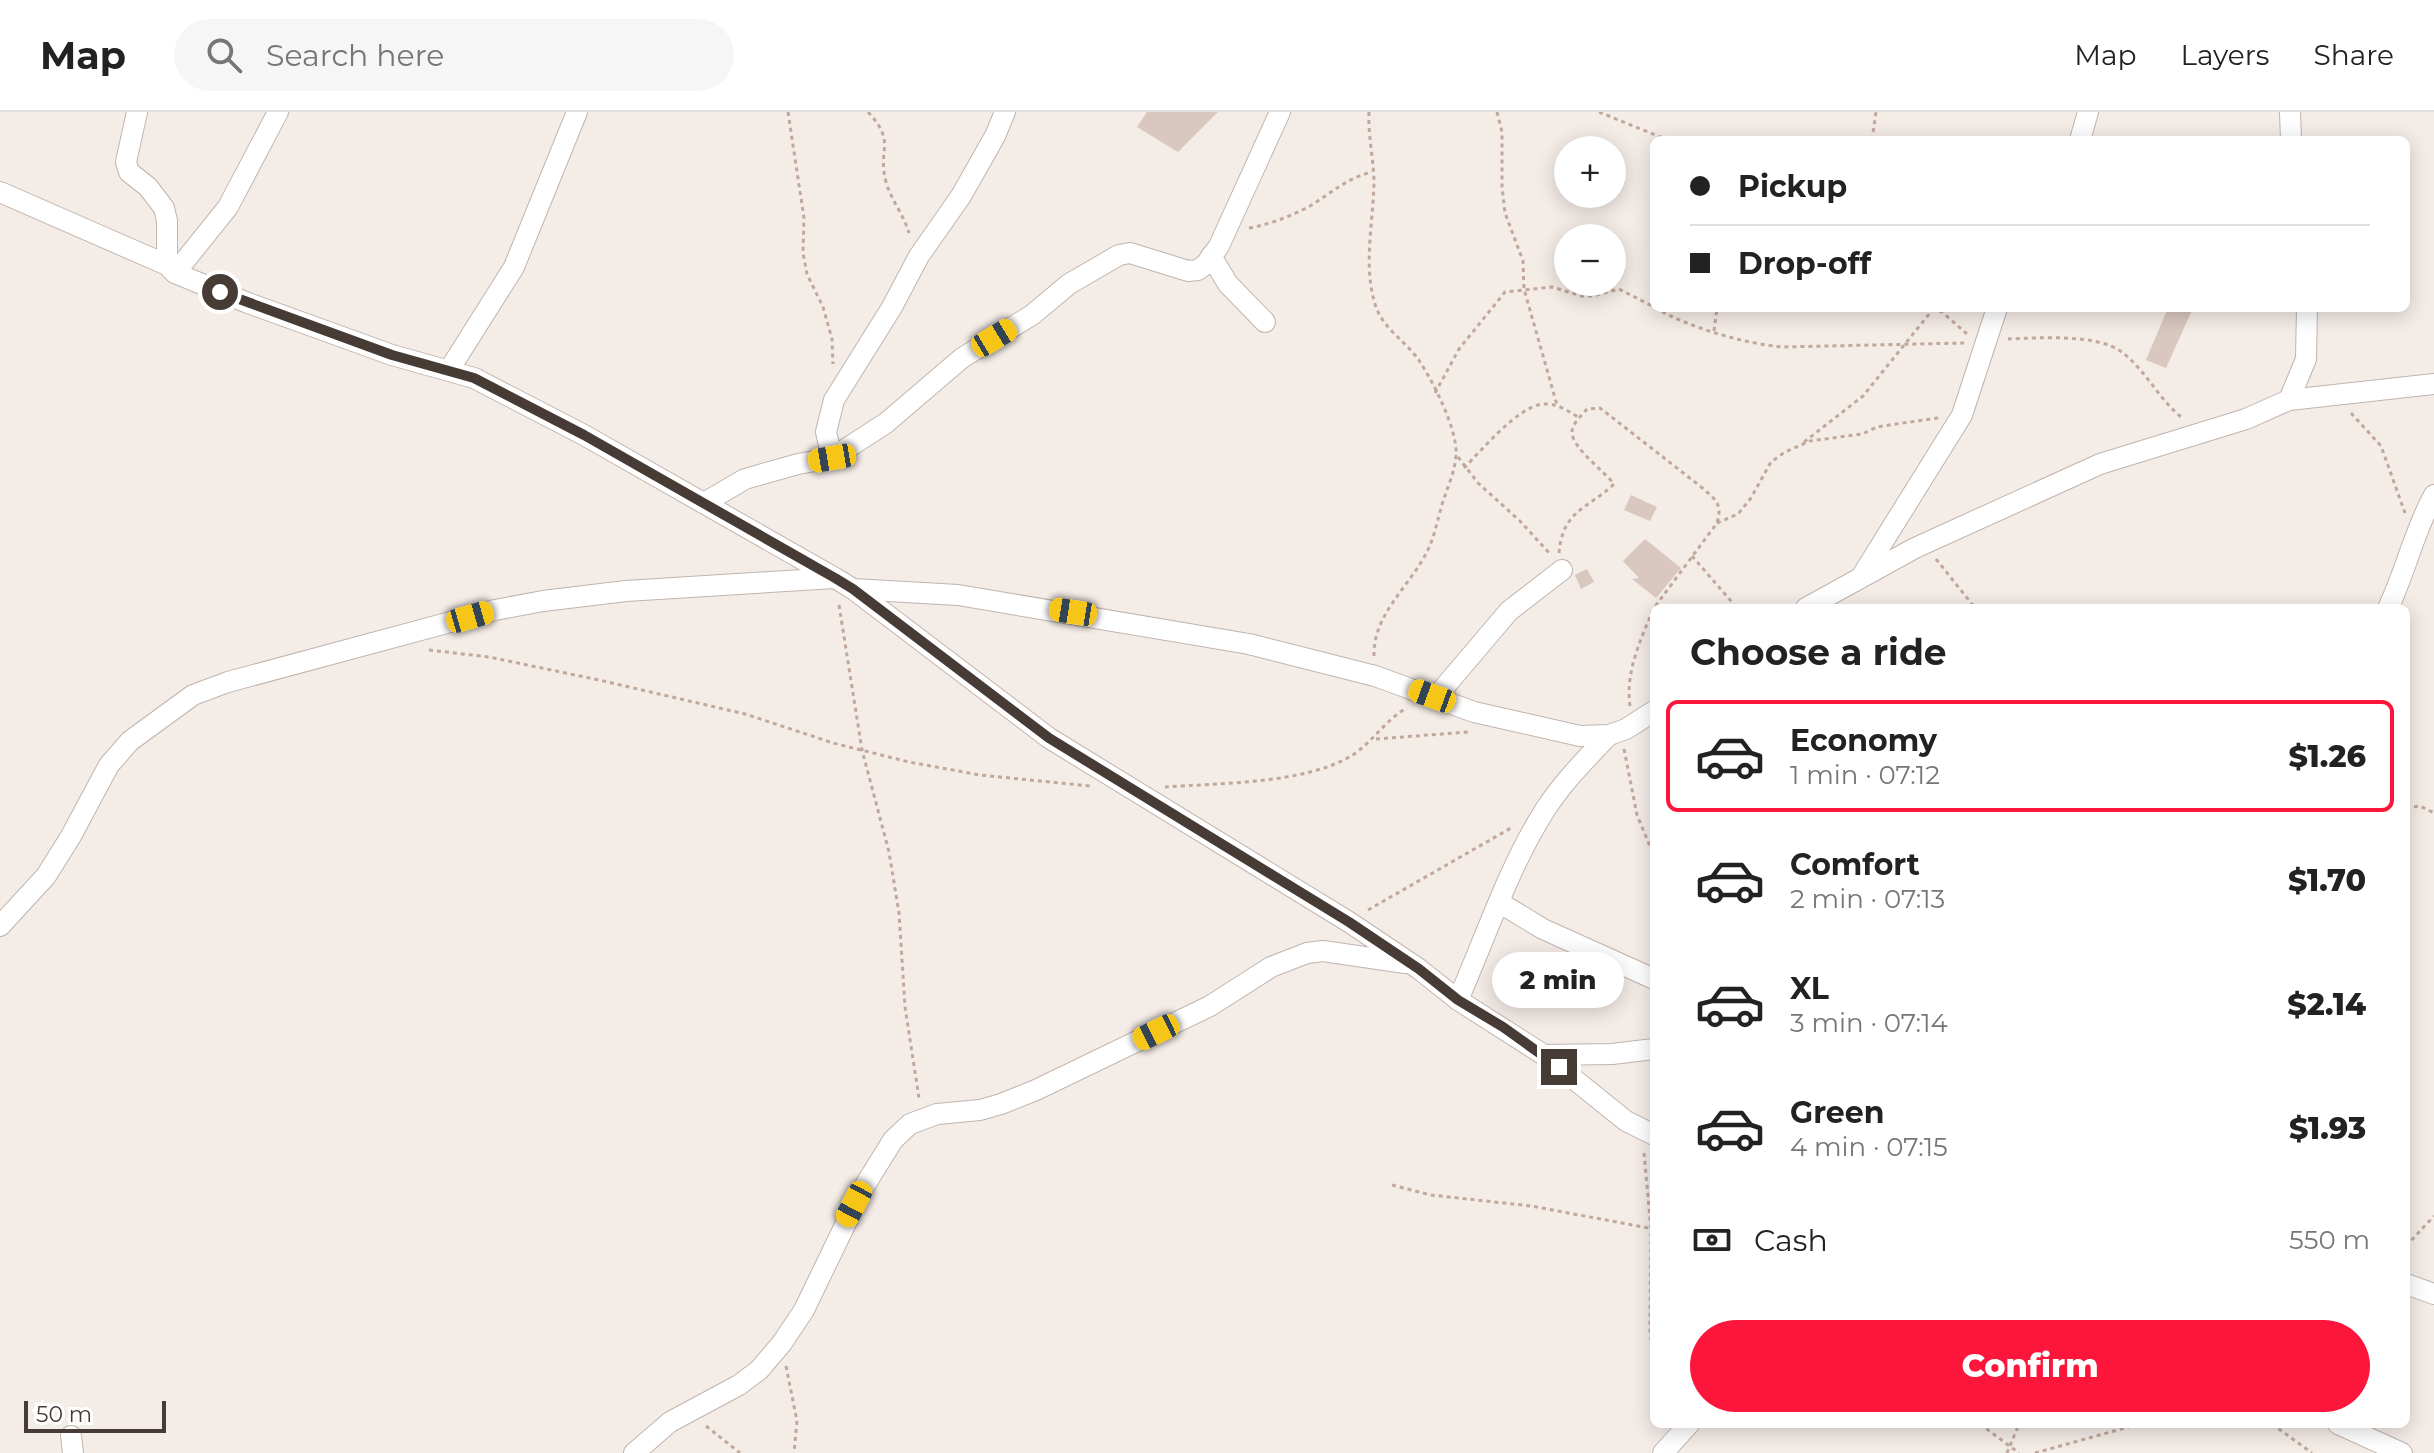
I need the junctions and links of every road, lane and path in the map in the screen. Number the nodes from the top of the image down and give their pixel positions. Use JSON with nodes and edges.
{"nodes":[{"id":1,"x":137,"y":112,"type":"edge"},
{"id":2,"x":278,"y":112,"type":"edge"},
{"id":3,"x":577,"y":112,"type":"edge"},
{"id":4,"x":788,"y":112,"type":"edge"},
{"id":5,"x":868,"y":112,"type":"edge"},
{"id":6,"x":1005,"y":112,"type":"edge"},
{"id":7,"x":1280,"y":112,"type":"edge"},
{"id":8,"x":1369,"y":112,"type":"edge"},
{"id":9,"x":1497,"y":112,"type":"edge"},
{"id":10,"x":1599,"y":112,"type":"edge"},
{"id":11,"x":1876,"y":112,"type":"edge"},
{"id":12,"x":2088,"y":112,"type":"edge"},
{"id":13,"x":2290,"y":112,"type":"edge"},
{"id":14,"x":1658,"y":136,"type":"edge"},
{"id":15,"x":1873,"y":136,"type":"edge"},
{"id":16,"x":2081,"y":136,"type":"edge"},
{"id":17,"x":2291,"y":136,"type":"edge"},
{"id":18,"x":1374,"y":172,"type":"junction"},
{"id":19,"x":0,"y":192,"type":"edge"},
{"id":20,"x":1215,"y":251,"type":"junction"},
{"id":21,"x":918,"y":260,"type":"junction"},
{"id":22,"x":171,"y":269,"type":"junction"},
{"id":23,"x":1524,"y":289,"type":"junction"},
{"id":24,"x":1650,"y":306,"type":"edge"},
{"id":25,"x":1664,"y":312,"type":"edge"},
{"id":26,"x":1716,"y":312,"type":"edge"},
{"id":27,"x":1930,"y":312,"type":"edge"},
{"id":28,"x":1939,"y":312,"type":"edge"},
{"id":29,"x":1995,"y":312,"type":"edge"},
{"id":30,"x":2307,"y":312,"type":"edge"},
{"id":31,"x":1265,"y":322,"type":"dead end"},
{"id":32,"x":1714,"y":331,"type":"junction"},
{"id":33,"x":1982,"y":342,"type":"junction"},
{"id":34,"x":1904,"y":344,"type":"junction"},
{"id":35,"x":449,"y":370,"type":"junction"},
{"id":36,"x":2434,"y":384,"type":"edge"},
{"id":37,"x":1435,"y":393,"type":"junction"},
{"id":38,"x":2331,"y":393,"type":"junction"},
{"id":39,"x":834,"y":400,"type":"junction"},
{"id":40,"x":2289,"y":400,"type":"junction"},
{"id":41,"x":1557,"y":405,"type":"junction"},
{"id":42,"x":1962,"y":415,"type":"junction"},
{"id":43,"x":1580,"y":418,"type":"junction"},
{"id":44,"x":2201,"y":433,"type":"junction"},
{"id":45,"x":1798,"y":447,"type":"junction"},
{"id":46,"x":1456,"y":449,"type":"junction"},
{"id":47,"x":832,"y":458,"type":"junction"},
{"id":48,"x":1464,"y":468,"type":"junction"},
{"id":49,"x":2434,"y":495,"type":"edge"},
{"id":50,"x":704,"y":503,"type":"junction"},
{"id":51,"x":1717,"y":523,"type":"junction"},
{"id":52,"x":2415,"y":533,"type":"junction"},
{"id":53,"x":1924,"y":544,"type":"junction"},
{"id":54,"x":1692,"y":556,"type":"junction"},
{"id":55,"x":1562,"y":570,"type":"dead end"},
{"id":56,"x":1861,"y":576,"type":"junction"},
{"id":57,"x":835,"y":578,"type":"junction"},
{"id":58,"x":853,"y":589,"type":"junction"},
{"id":59,"x":1657,"y":604,"type":"edge"},
{"id":60,"x":1734,"y":604,"type":"edge"},
{"id":61,"x":1813,"y":604,"type":"edge"},
{"id":62,"x":1972,"y":604,"type":"edge"},
{"id":63,"x":2390,"y":604,"type":"edge"},
{"id":64,"x":1650,"y":619,"type":"edge"},
{"id":65,"x":425,"y":649,"type":"dead end"},
{"id":66,"x":1375,"y":676,"type":"junction"},
{"id":67,"x":1434,"y":697,"type":"junction"},
{"id":68,"x":1650,"y":713,"type":"edge"},
{"id":69,"x":1622,"y":730,"type":"junction"},
{"id":70,"x":1468,"y":732,"type":"dead end"},
{"id":71,"x":1374,"y":739,"type":"junction"},
{"id":72,"x":862,"y":750,"type":"junction"},
{"id":73,"x":1132,"y":789,"type":"junction"},
{"id":74,"x":2410,"y":807,"type":"edge"},
{"id":75,"x":1546,"y":809,"type":"junction"},
{"id":76,"x":2433,"y":811,"type":"edge"},
{"id":77,"x":1650,"y":846,"type":"edge"},
{"id":78,"x":1500,"y":903,"type":"junction"},
{"id":79,"x":1349,"y":922,"type":"junction"},
{"id":80,"x":0,"y":926,"type":"edge"},
{"id":81,"x":1410,"y":964,"type":"junction"},
{"id":82,"x":1650,"y":977,"type":"edge"},
{"id":83,"x":1458,"y":1000,"type":"junction"},
{"id":84,"x":1650,"y":1049,"type":"edge"},
{"id":85,"x":1544,"y":1055,"type":"junction"},
{"id":86,"x":922,"y":1118,"type":"junction"},
{"id":87,"x":1648,"y":1132,"type":"edge"},
{"id":88,"x":1650,"y":1171,"type":"edge"},
{"id":89,"x":1392,"y":1185,"type":"dead end"},
{"id":90,"x":2434,"y":1216,"type":"edge"},
{"id":91,"x":1650,"y":1228,"type":"edge"},
{"id":92,"x":2410,"y":1242,"type":"edge"},
{"id":93,"x":2410,"y":1285,"type":"edge"},
{"id":94,"x":2434,"y":1294,"type":"edge"},
{"id":95,"x":787,"y":1336,"type":"junction"},
{"id":96,"x":688,"y":1411,"type":"junction"},
{"id":97,"x":1685,"y":1428,"type":"edge"},
{"id":98,"x":1985,"y":1428,"type":"edge"},
{"id":99,"x":2017,"y":1428,"type":"edge"},
{"id":100,"x":2125,"y":1428,"type":"edge"},
{"id":101,"x":2278,"y":1428,"type":"edge"},
{"id":102,"x":2347,"y":1428,"type":"edge"},
{"id":103,"x":2010,"y":1447,"type":"junction"},
{"id":104,"x":634,"y":1453,"type":"edge"},
{"id":105,"x":740,"y":1453,"type":"edge"},
{"id":106,"x":794,"y":1453,"type":"edge"},
{"id":107,"x":1663,"y":1453,"type":"edge"},
{"id":108,"x":2007,"y":1453,"type":"edge"},
{"id":109,"x":2019,"y":1453,"type":"edge"},
{"id":110,"x":2035,"y":1453,"type":"edge"},
{"id":111,"x":2312,"y":1453,"type":"edge"},
{"id":112,"x":2402,"y":1453,"type":"edge"}],
"edges":[{"from":1,"to":22,"type":"street"},
{"from":2,"to":22,"type":"street"},
{"from":3,"to":35,"type":"street"},
{"from":4,"to":39,"type":"path"},
{"from":5,"to":21,"type":"path"},
{"from":6,"to":21,"type":"street"},
{"from":7,"to":20,"type":"street"},
{"from":8,"to":18,"type":"path"},
{"from":9,"to":23,"type":"path"},
{"from":10,"to":14,"type":"path"},
{"from":11,"to":15,"type":"path"},
{"from":12,"to":16,"type":"street"},
{"from":13,"to":17,"type":"street"},
{"from":18,"to":20,"type":"path"},
{"from":18,"to":37,"type":"path"},
{"from":19,"to":22,"type":"street"},
{"from":20,"to":31,"type":"street"},
{"from":20,"to":47,"type":"street"},
{"from":21,"to":39,"type":"street"},
{"from":22,"to":35,"type":"street"},
{"from":23,"to":24,"type":"path"},
{"from":23,"to":37,"type":"path"},
{"from":23,"to":41,"type":"path"},
{"from":25,"to":32,"type":"path"},
{"from":26,"to":32,"type":"path"},
{"from":27,"to":34,"type":"path"},
{"from":28,"to":33,"type":"path"},
{"from":29,"to":33,"type":"street"},
{"from":30,"to":40,"type":"street"},
{"from":32,"to":34,"type":"path"},
{"from":33,"to":34,"type":"path"},
{"from":33,"to":42,"type":"street"},
{"from":33,"to":44,"type":"path"},
{"from":34,"to":45,"type":"path"},
{"from":35,"to":50,"type":"street"},
{"from":36,"to":38,"type":"street"},
{"from":37,"to":46,"type":"path"},
{"from":38,"to":40,"type":"street"},
{"from":38,"to":52,"type":"path"},
{"from":39,"to":47,"type":"street"},
{"from":40,"to":44,"type":"street"},
{"from":41,"to":43,"type":"path"},
{"from":41,"to":48,"type":"path"},
{"from":42,"to":45,"type":"path"},
{"from":42,"to":56,"type":"street"},
{"from":43,"to":48,"type":"path"},
{"from":43,"to":51,"type":"path"},
{"from":44,"to":53,"type":"street"},
{"from":45,"to":51,"type":"path"},
{"from":46,"to":48,"type":"path"},
{"from":46,"to":66,"type":"path"},
{"from":47,"to":50,"type":"street"},
{"from":49,"to":52,"type":"street"},
{"from":50,"to":57,"type":"street"},
{"from":51,"to":54,"type":"path"},
{"from":52,"to":63,"type":"street"},
{"from":53,"to":56,"type":"street"},
{"from":53,"to":62,"type":"path"},
{"from":54,"to":59,"type":"path"},
{"from":54,"to":60,"type":"path"},
{"from":55,"to":67,"type":"street"},
{"from":56,"to":61,"type":"street"},
{"from":57,"to":58,"type":"street"},
{"from":57,"to":72,"type":"path"},
{"from":57,"to":80,"type":"street"},
{"from":58,"to":66,"type":"street"},
{"from":58,"to":73,"type":"street"},
{"from":64,"to":69,"type":"path"},
{"from":65,"to":72,"type":"path"},
{"from":66,"to":67,"type":"street"},
{"from":67,"to":69,"type":"street"},
{"from":67,"to":71,"type":"path"},
{"from":68,"to":69,"type":"street"},
{"from":69,"to":75,"type":"street"},
{"from":69,"to":77,"type":"path"},
{"from":70,"to":71,"type":"path"},
{"from":71,"to":73,"type":"path"},
{"from":72,"to":73,"type":"path"},
{"from":72,"to":86,"type":"path"},
{"from":73,"to":79,"type":"street"},
{"from":74,"to":76,"type":"path"},
{"from":75,"to":78,"type":"street"},
{"from":75,"to":79,"type":"path"},
{"from":78,"to":82,"type":"street"},
{"from":78,"to":83,"type":"street"},
{"from":79,"to":81,"type":"street"},
{"from":81,"to":83,"type":"street"},
{"from":81,"to":86,"type":"street"},
{"from":83,"to":85,"type":"street"},
{"from":84,"to":85,"type":"street"},
{"from":85,"to":87,"type":"street"},
{"from":86,"to":95,"type":"street"},
{"from":87,"to":88,"type":"path"},
{"from":89,"to":91,"type":"path"},
{"from":90,"to":92,"type":"path"},
{"from":93,"to":94,"type":"street"},
{"from":95,"to":96,"type":"street"},
{"from":95,"to":106,"type":"path"},
{"from":96,"to":104,"type":"street"},
{"from":96,"to":105,"type":"path"},
{"from":97,"to":107,"type":"street"},
{"from":98,"to":103,"type":"path"},
{"from":99,"to":103,"type":"path"},
{"from":100,"to":110,"type":"path"},
{"from":101,"to":111,"type":"path"},
{"from":102,"to":112,"type":"street"},
{"from":103,"to":108,"type":"path"},
{"from":103,"to":109,"type":"path"}]}
